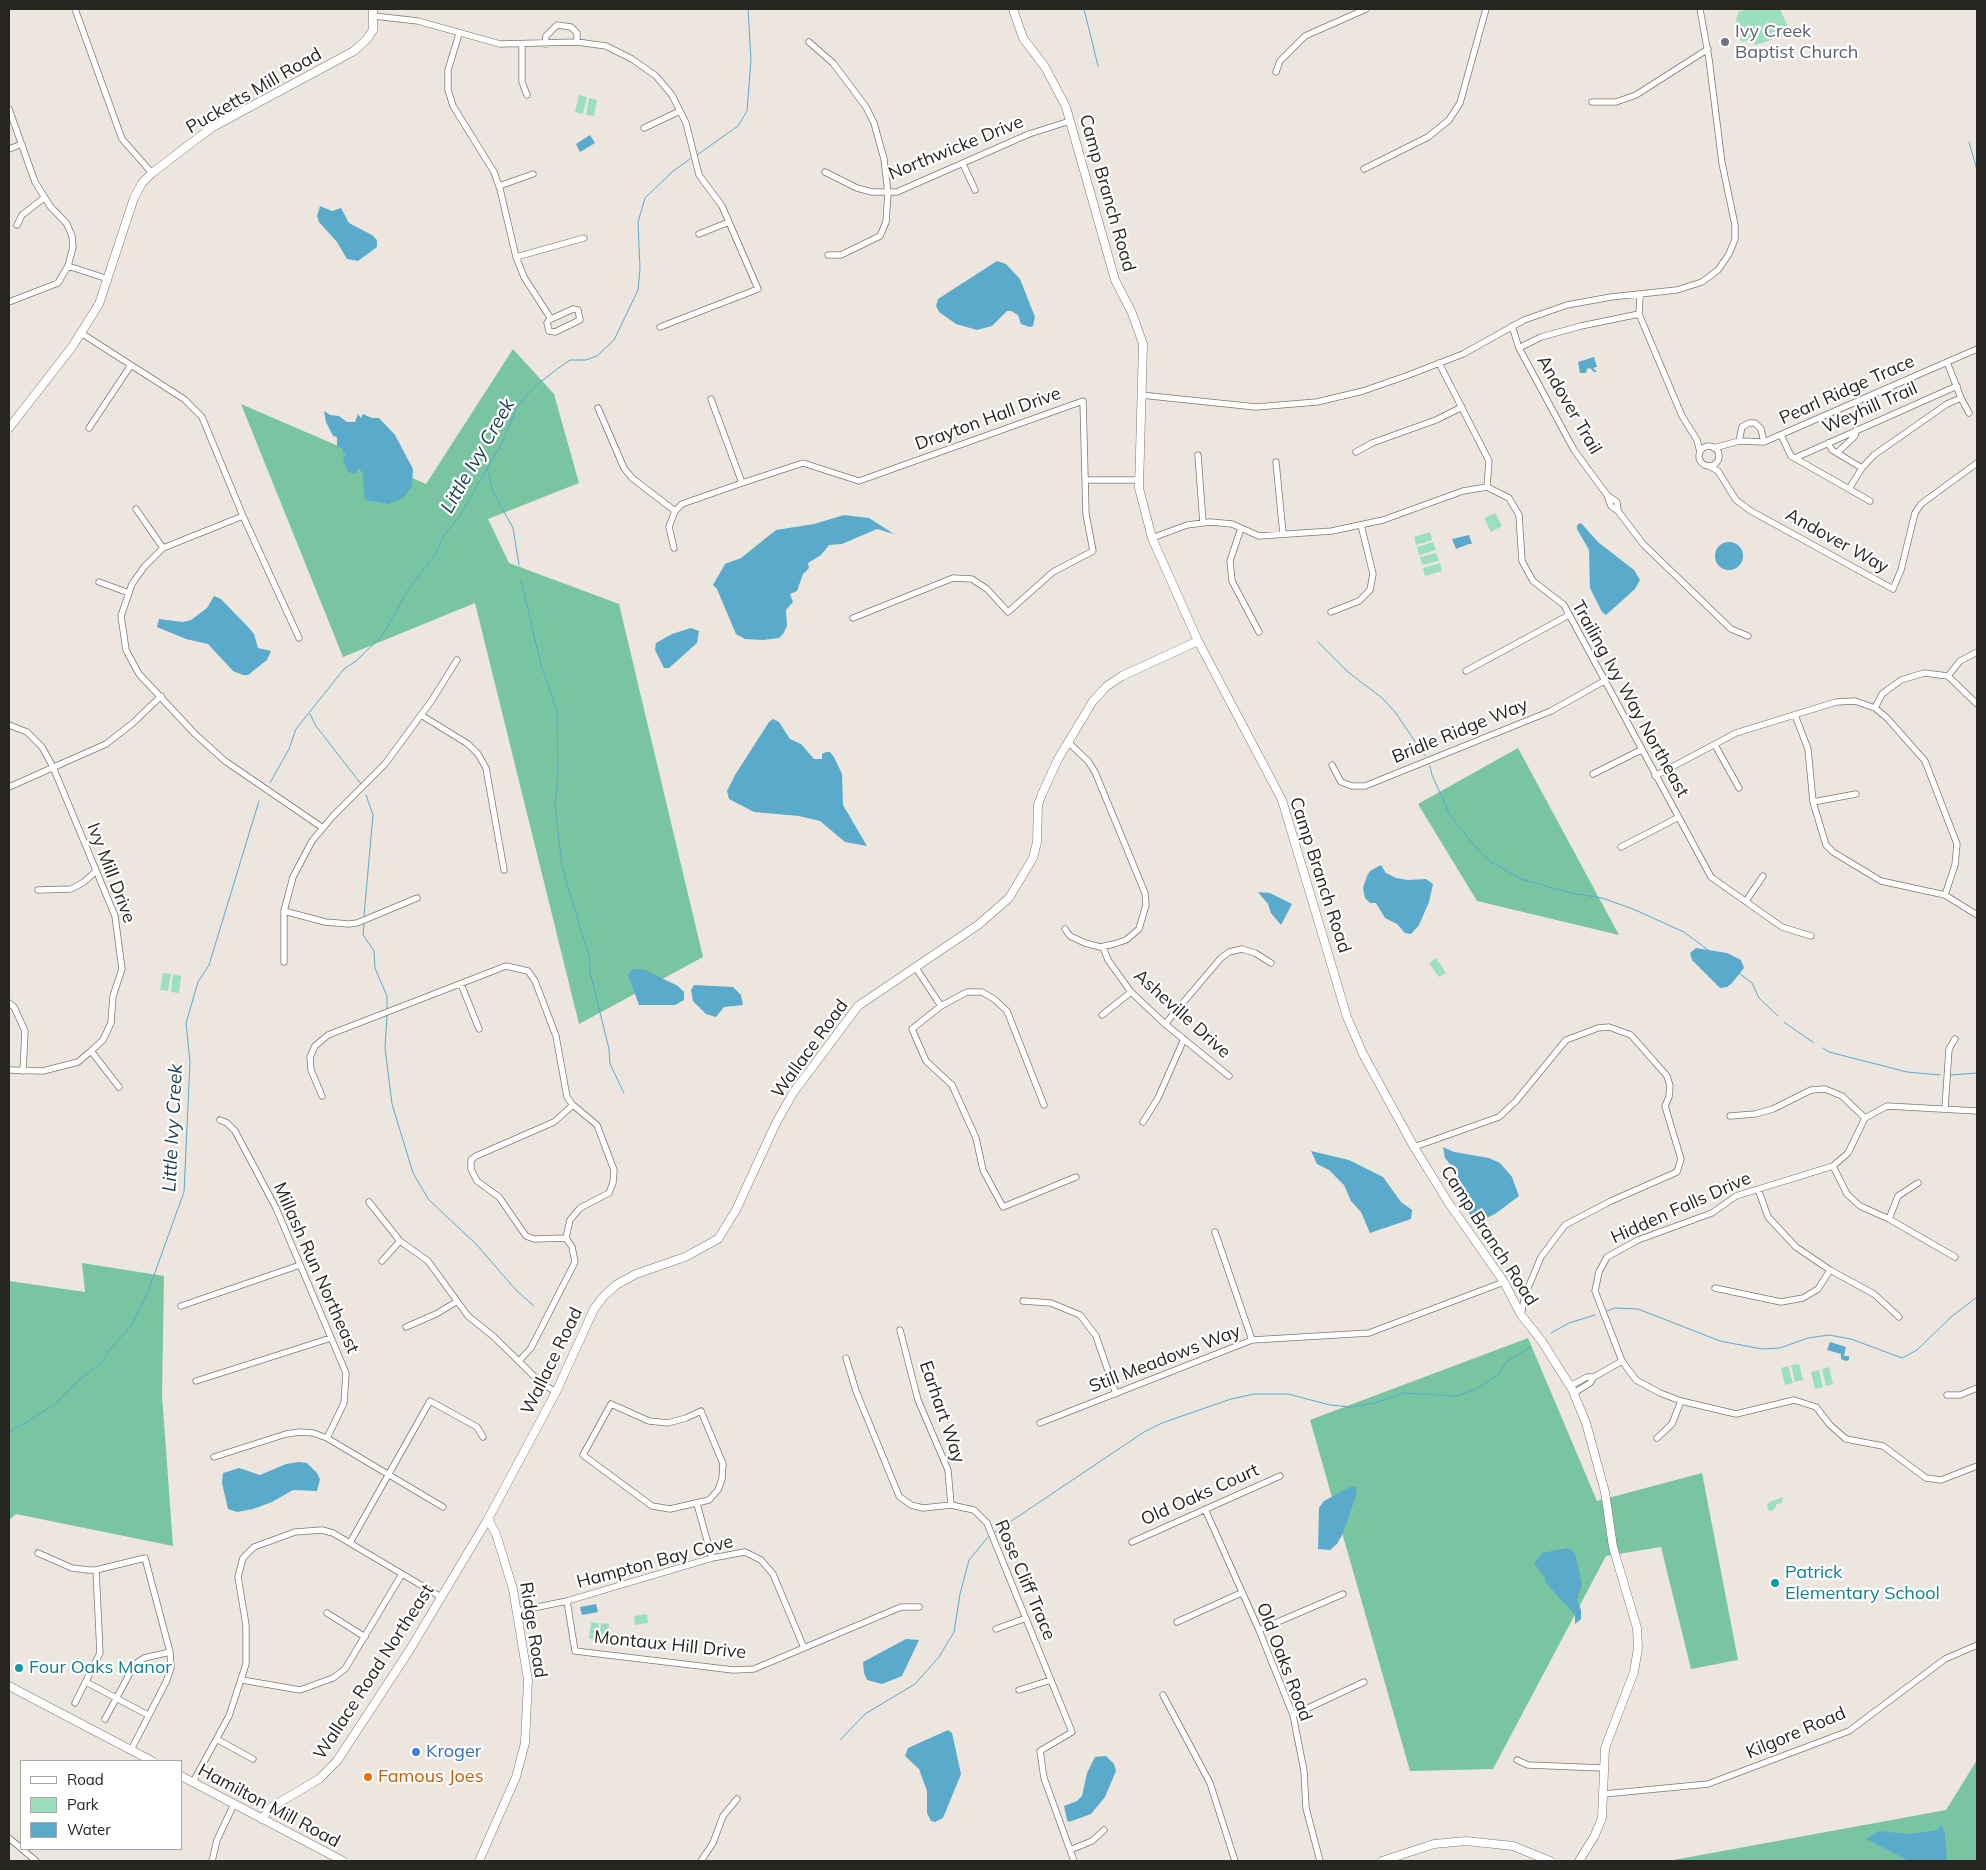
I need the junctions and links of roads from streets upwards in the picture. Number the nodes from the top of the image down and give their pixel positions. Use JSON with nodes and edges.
{"nodes":[{"id":1,"x":74,"y":9,"type":"edge"},
{"id":2,"x":1013,"y":9,"type":"edge"},
{"id":3,"x":1366,"y":9,"type":"edge"},
{"id":4,"x":1486,"y":9,"type":"edge"},
{"id":5,"x":1700,"y":9,"type":"edge"},
{"id":6,"x":374,"y":12,"type":"edge"},
{"id":7,"x":459,"y":34,"type":"junction"},
{"id":8,"x":577,"y":42,"type":"junction"},
{"id":9,"x":809,"y":42,"type":"dead end"},
{"id":10,"x":545,"y":44,"type":"junction"},
{"id":11,"x":522,"y":45,"type":"junction"},
{"id":12,"x":1708,"y":50,"type":"junction"},
{"id":13,"x":1276,"y":72,"type":"dead end"},
{"id":14,"x":527,"y":95,"type":"dead end"},
{"id":15,"x":1592,"y":102,"type":"dead end"},
{"id":16,"x":9,"y":108,"type":"edge"},
{"id":17,"x":680,"y":111,"type":"junction"},
{"id":18,"x":1070,"y":121,"type":"junction"},
{"id":19,"x":644,"y":128,"type":"dead end"},
{"id":20,"x":22,"y":144,"type":"junction"},
{"id":21,"x":9,"y":149,"type":"edge"},
{"id":22,"x":963,"y":164,"type":"junction"},
{"id":23,"x":1364,"y":169,"type":"dead end"},
{"id":24,"x":826,"y":172,"type":"dead end"},
{"id":25,"x":152,"y":173,"type":"junction"},
{"id":26,"x":533,"y":174,"type":"dead end"},
{"id":27,"x":499,"y":186,"type":"junction"},
{"id":28,"x":975,"y":190,"type":"dead end"},
{"id":29,"x":888,"y":192,"type":"junction"},
{"id":30,"x":44,"y":198,"type":"junction"},
{"id":31,"x":729,"y":222,"type":"junction"},
{"id":32,"x":17,"y":225,"type":"dead end"},
{"id":33,"x":699,"y":234,"type":"dead end"},
{"id":34,"x":584,"y":238,"type":"dead end"},
{"id":35,"x":828,"y":255,"type":"dead end"},
{"id":36,"x":516,"y":257,"type":"junction"},
{"id":37,"x":68,"y":266,"type":"junction"},
{"id":38,"x":108,"y":279,"type":"junction"},
{"id":39,"x":1640,"y":296,"type":"junction"},
{"id":40,"x":9,"y":302,"type":"edge"},
{"id":41,"x":1639,"y":314,"type":"junction"},
{"id":42,"x":551,"y":319,"type":"junction"},
{"id":43,"x":1512,"y":326,"type":"junction"},
{"id":44,"x":660,"y":327,"type":"dead end"},
{"id":45,"x":82,"y":333,"type":"junction"},
{"id":46,"x":1519,"y":348,"type":"junction"},
{"id":47,"x":1977,"y":349,"type":"edge"},
{"id":48,"x":1947,"y":362,"type":"junction"},
{"id":49,"x":1439,"y":363,"type":"junction"},
{"id":50,"x":131,"y":365,"type":"junction"},
{"id":51,"x":1957,"y":386,"type":"junction"},
{"id":52,"x":1141,"y":395,"type":"junction"},
{"id":53,"x":1961,"y":398,"type":"junction"},
{"id":54,"x":711,"y":399,"type":"dead end"},
{"id":55,"x":598,"y":408,"type":"dead end"},
{"id":56,"x":1462,"y":408,"type":"junction"},
{"id":57,"x":1968,"y":413,"type":"dead end"},
{"id":58,"x":9,"y":428,"type":"edge"},
{"id":59,"x":89,"y":428,"type":"dead end"},
{"id":60,"x":1856,"y":430,"type":"junction"},
{"id":61,"x":1781,"y":435,"type":"junction"},
{"id":62,"x":1697,"y":440,"type":"junction"},
{"id":63,"x":1739,"y":441,"type":"junction"},
{"id":64,"x":1764,"y":442,"type":"junction"},
{"id":65,"x":1828,"y":443,"type":"junction"},
{"id":66,"x":1726,"y":446,"type":"junction"},
{"id":67,"x":1711,"y":447,"type":"junction"},
{"id":68,"x":1356,"y":452,"type":"dead end"},
{"id":69,"x":1700,"y":452,"type":"junction"},
{"id":70,"x":1838,"y":452,"type":"junction"},
{"id":71,"x":1198,"y":455,"type":"dead end"},
{"id":72,"x":1718,"y":457,"type":"junction"},
{"id":73,"x":1796,"y":458,"type":"junction"},
{"id":74,"x":1276,"y":462,"type":"dead end"},
{"id":75,"x":1977,"y":463,"type":"edge"},
{"id":76,"x":1709,"y":466,"type":"junction"},
{"id":77,"x":1862,"y":468,"type":"junction"},
{"id":78,"x":1718,"y":471,"type":"junction"},
{"id":79,"x":1086,"y":480,"type":"junction"},
{"id":80,"x":1140,"y":480,"type":"junction"},
{"id":81,"x":742,"y":483,"type":"junction"},
{"id":82,"x":1487,"y":487,"type":"junction"},
{"id":83,"x":1849,"y":489,"type":"junction"},
{"id":84,"x":1870,"y":501,"type":"dead end"},
{"id":85,"x":136,"y":509,"type":"dead end"},
{"id":86,"x":675,"y":511,"type":"junction"},
{"id":87,"x":243,"y":516,"type":"junction"},
{"id":88,"x":1203,"y":523,"type":"junction"},
{"id":89,"x":1361,"y":524,"type":"junction"},
{"id":90,"x":1241,"y":528,"type":"junction"},
{"id":91,"x":1283,"y":534,"type":"junction"},
{"id":92,"x":1152,"y":538,"type":"junction"},
{"id":93,"x":163,"y":548,"type":"junction"},
{"id":94,"x":674,"y":548,"type":"dead end"},
{"id":95,"x":99,"y":582,"type":"dead end"},
{"id":96,"x":129,"y":593,"type":"junction"},
{"id":97,"x":1331,"y":612,"type":"dead end"},
{"id":98,"x":1569,"y":615,"type":"junction"},
{"id":99,"x":853,"y":618,"type":"dead end"},
{"id":100,"x":1259,"y":632,"type":"dead end"},
{"id":101,"x":1748,"y":636,"type":"dead end"},
{"id":102,"x":300,"y":638,"type":"dead end"},
{"id":103,"x":1198,"y":641,"type":"junction"},
{"id":104,"x":1977,"y":652,"type":"edge"},
{"id":105,"x":458,"y":660,"type":"dead end"},
{"id":106,"x":1466,"y":671,"type":"dead end"},
{"id":107,"x":1948,"y":676,"type":"junction"},
{"id":108,"x":1604,"y":681,"type":"junction"},
{"id":109,"x":161,"y":696,"type":"junction"},
{"id":110,"x":1977,"y":704,"type":"edge"},
{"id":111,"x":1874,"y":708,"type":"junction"},
{"id":112,"x":421,"y":714,"type":"junction"},
{"id":113,"x":1795,"y":715,"type":"junction"},
{"id":114,"x":9,"y":725,"type":"edge"},
{"id":115,"x":1069,"y":743,"type":"junction"},
{"id":116,"x":1716,"y":744,"type":"junction"},
{"id":117,"x":1641,"y":750,"type":"junction"},
{"id":118,"x":1332,"y":765,"type":"dead end"},
{"id":119,"x":53,"y":766,"type":"junction"},
{"id":120,"x":1593,"y":774,"type":"dead end"},
{"id":121,"x":1655,"y":776,"type":"junction"},
{"id":122,"x":9,"y":787,"type":"edge"},
{"id":123,"x":1739,"y":788,"type":"dead end"},
{"id":124,"x":1856,"y":794,"type":"dead end"},
{"id":125,"x":1813,"y":802,"type":"junction"},
{"id":126,"x":1677,"y":818,"type":"junction"},
{"id":127,"x":323,"y":828,"type":"junction"},
{"id":128,"x":1622,"y":847,"type":"dead end"},
{"id":129,"x":504,"y":870,"type":"dead end"},
{"id":130,"x":96,"y":871,"type":"junction"},
{"id":131,"x":1763,"y":876,"type":"dead end"},
{"id":132,"x":38,"y":890,"type":"dead end"},
{"id":133,"x":1945,"y":895,"type":"junction"},
{"id":134,"x":417,"y":898,"type":"dead end"},
{"id":135,"x":1746,"y":901,"type":"junction"},
{"id":136,"x":284,"y":911,"type":"junction"},
{"id":137,"x":1977,"y":915,"type":"edge"},
{"id":138,"x":1065,"y":930,"type":"dead end"},
{"id":139,"x":1811,"y":936,"type":"dead end"},
{"id":140,"x":1103,"y":947,"type":"junction"},
{"id":141,"x":284,"y":962,"type":"dead end"},
{"id":142,"x":1271,"y":962,"type":"dead end"},
{"id":143,"x":916,"y":968,"type":"junction"},
{"id":144,"x":461,"y":984,"type":"junction"},
{"id":145,"x":1131,"y":992,"type":"junction"},
{"id":146,"x":9,"y":1003,"type":"edge"},
{"id":147,"x":941,"y":1006,"type":"junction"},
{"id":148,"x":1102,"y":1015,"type":"dead end"},
{"id":149,"x":1165,"y":1024,"type":"junction"},
{"id":150,"x":479,"y":1028,"type":"dead end"},
{"id":151,"x":1184,"y":1039,"type":"junction"},
{"id":152,"x":1955,"y":1039,"type":"dead end"},
{"id":153,"x":91,"y":1051,"type":"junction"},
{"id":154,"x":9,"y":1070,"type":"edge"},
{"id":155,"x":23,"y":1071,"type":"junction"},
{"id":156,"x":1229,"y":1076,"type":"dead end"},
{"id":157,"x":118,"y":1087,"type":"dead end"},
{"id":158,"x":322,"y":1096,"type":"dead end"},
{"id":159,"x":573,"y":1105,"type":"junction"},
{"id":160,"x":1044,"y":1105,"type":"dead end"},
{"id":161,"x":1945,"y":1108,"type":"junction"},
{"id":162,"x":1977,"y":1111,"type":"edge"},
{"id":163,"x":1730,"y":1116,"type":"dead end"},
{"id":164,"x":1865,"y":1118,"type":"junction"},
{"id":165,"x":220,"y":1120,"type":"dead end"},
{"id":166,"x":1142,"y":1122,"type":"dead end"},
{"id":167,"x":1414,"y":1148,"type":"junction"},
{"id":168,"x":1833,"y":1166,"type":"junction"},
{"id":169,"x":1076,"y":1177,"type":"dead end"},
{"id":170,"x":1918,"y":1183,"type":"dead end"},
{"id":171,"x":1758,"y":1189,"type":"junction"},
{"id":172,"x":369,"y":1202,"type":"dead end"},
{"id":173,"x":1889,"y":1219,"type":"junction"},
{"id":174,"x":1215,"y":1232,"type":"dead end"},
{"id":175,"x":566,"y":1238,"type":"junction"},
{"id":176,"x":400,"y":1241,"type":"junction"},
{"id":177,"x":1955,"y":1257,"type":"dead end"},
{"id":178,"x":382,"y":1261,"type":"dead end"},
{"id":179,"x":300,"y":1265,"type":"junction"},
{"id":180,"x":1830,"y":1270,"type":"junction"},
{"id":181,"x":1504,"y":1282,"type":"junction"},
{"id":182,"x":1715,"y":1288,"type":"dead end"},
{"id":183,"x":1023,"y":1301,"type":"dead end"},
{"id":184,"x":456,"y":1302,"type":"junction"},
{"id":185,"x":181,"y":1306,"type":"dead end"},
{"id":186,"x":1521,"y":1315,"type":"junction"},
{"id":187,"x":1899,"y":1317,"type":"dead end"},
{"id":188,"x":406,"y":1327,"type":"dead end"},
{"id":189,"x":900,"y":1330,"type":"dead end"},
{"id":190,"x":331,"y":1338,"type":"junction"},
{"id":191,"x":1252,"y":1340,"type":"junction"},
{"id":192,"x":846,"y":1358,"type":"dead end"},
{"id":193,"x":518,"y":1361,"type":"junction"},
{"id":194,"x":1622,"y":1361,"type":"junction"},
{"id":195,"x":196,"y":1381,"type":"dead end"},
{"id":196,"x":1977,"y":1388,"type":"edge"},
{"id":197,"x":1572,"y":1390,"type":"junction"},
{"id":198,"x":556,"y":1392,"type":"junction"},
{"id":199,"x":1116,"y":1394,"type":"junction"},
{"id":200,"x":1947,"y":1395,"type":"dead end"},
{"id":201,"x":1681,"y":1400,"type":"junction"},
{"id":202,"x":1040,"y":1423,"type":"dead end"},
{"id":203,"x":483,"y":1437,"type":"dead end"},
{"id":204,"x":327,"y":1438,"type":"junction"},
{"id":205,"x":1657,"y":1438,"type":"dead end"},
{"id":206,"x":214,"y":1458,"type":"dead end"},
{"id":207,"x":1977,"y":1466,"type":"edge"},
{"id":208,"x":388,"y":1475,"type":"junction"},
{"id":209,"x":1280,"y":1476,"type":"dead end"},
{"id":210,"x":697,"y":1504,"type":"junction"},
{"id":211,"x":951,"y":1505,"type":"junction"},
{"id":212,"x":443,"y":1507,"type":"dead end"},
{"id":213,"x":1205,"y":1509,"type":"junction"},
{"id":214,"x":488,"y":1519,"type":"junction"},
{"id":215,"x":351,"y":1541,"type":"junction"},
{"id":216,"x":1132,"y":1542,"type":"dead end"},
{"id":217,"x":38,"y":1553,"type":"dead end"},
{"id":218,"x":712,"y":1558,"type":"junction"},
{"id":219,"x":96,"y":1570,"type":"junction"},
{"id":220,"x":402,"y":1574,"type":"junction"},
{"id":221,"x":1241,"y":1593,"type":"junction"},
{"id":222,"x":1343,"y":1594,"type":"dead end"},
{"id":223,"x":441,"y":1597,"type":"junction"},
{"id":224,"x":567,"y":1601,"type":"junction"},
{"id":225,"x":919,"y":1607,"type":"dead end"},
{"id":226,"x":518,"y":1611,"type":"junction"},
{"id":227,"x":327,"y":1613,"type":"dead end"},
{"id":228,"x":1026,"y":1618,"type":"junction"},
{"id":229,"x":1178,"y":1622,"type":"dead end"},
{"id":230,"x":996,"y":1629,"type":"dead end"},
{"id":231,"x":1259,"y":1630,"type":"junction"},
{"id":232,"x":365,"y":1637,"type":"junction"},
{"id":233,"x":1977,"y":1645,"type":"edge"},
{"id":234,"x":804,"y":1648,"type":"junction"},
{"id":235,"x":170,"y":1652,"type":"junction"},
{"id":236,"x":242,"y":1680,"type":"junction"},
{"id":237,"x":1051,"y":1680,"type":"junction"},
{"id":238,"x":86,"y":1682,"type":"junction"},
{"id":239,"x":1364,"y":1682,"type":"dead end"},
{"id":240,"x":9,"y":1686,"type":"edge"},
{"id":241,"x":1019,"y":1690,"type":"dead end"},
{"id":242,"x":1163,"y":1695,"type":"dead end"},
{"id":243,"x":116,"y":1698,"type":"junction"},
{"id":244,"x":74,"y":1703,"type":"dead end"},
{"id":245,"x":148,"y":1715,"type":"junction"},
{"id":246,"x":1293,"y":1715,"type":"junction"},
{"id":247,"x":106,"y":1719,"type":"dead end"},
{"id":248,"x":218,"y":1740,"type":"junction"},
{"id":249,"x":130,"y":1750,"type":"junction"},
{"id":250,"x":253,"y":1759,"type":"dead end"},
{"id":251,"x":150,"y":1760,"type":"edge"},
{"id":252,"x":1517,"y":1760,"type":"dead end"},
{"id":253,"x":1603,"y":1768,"type":"junction"},
{"id":254,"x":182,"y":1776,"type":"edge"},
{"id":255,"x":193,"y":1782,"type":"junction"},
{"id":256,"x":1604,"y":1794,"type":"junction"},
{"id":257,"x":736,"y":1798,"type":"dead end"},
{"id":258,"x":234,"y":1804,"type":"junction"},
{"id":259,"x":262,"y":1819,"type":"junction"},
{"id":260,"x":1104,"y":1830,"type":"dead end"},
{"id":261,"x":9,"y":1838,"type":"edge"},
{"id":262,"x":20,"y":1847,"type":"edge"},
{"id":263,"x":23,"y":1850,"type":"edge"},
{"id":264,"x":1070,"y":1850,"type":"junction"},
{"id":265,"x":36,"y":1861,"type":"edge"},
{"id":266,"x":212,"y":1861,"type":"edge"},
{"id":267,"x":343,"y":1861,"type":"edge"},
{"id":268,"x":478,"y":1861,"type":"edge"},
{"id":269,"x":701,"y":1861,"type":"edge"},
{"id":270,"x":1074,"y":1861,"type":"edge"},
{"id":271,"x":1235,"y":1861,"type":"edge"},
{"id":272,"x":1320,"y":1861,"type":"edge"},
{"id":273,"x":1382,"y":1861,"type":"edge"},
{"id":274,"x":1550,"y":1861,"type":"edge"},
{"id":275,"x":1579,"y":1861,"type":"edge"}],
"edges":[{"from":1,"to":25,"type":"street"},
{"from":2,"to":18,"type":"street","name":"Camp Branch Road"},
{"from":3,"to":13,"type":"street"},
{"from":4,"to":23,"type":"street"},
{"from":5,"to":12,"type":"street"},
{"from":6,"to":7,"type":"street"},
{"from":6,"to":25,"type":"street","name":"Pucketts Mill Road"},
{"from":7,"to":11,"type":"street"},
{"from":7,"to":27,"type":"street"},
{"from":8,"to":10,"type":"street"},
{"from":8,"to":10,"type":"street"},
{"from":8,"to":17,"type":"street"},
{"from":9,"to":29,"type":"street"},
{"from":10,"to":11,"type":"street"},
{"from":11,"to":14,"type":"street"},
{"from":12,"to":15,"type":"street"},
{"from":12,"to":39,"type":"street"},
{"from":16,"to":20,"type":"street"},
{"from":17,"to":19,"type":"street"},
{"from":17,"to":31,"type":"street"},
{"from":18,"to":22,"type":"street","name":"Northwicke Drive"},
{"from":18,"to":52,"type":"street","name":"Camp Branch Road"},
{"from":20,"to":21,"type":"street"},
{"from":20,"to":30,"type":"street"},
{"from":22,"to":28,"type":"street"},
{"from":22,"to":29,"type":"street","name":"Northwicke Drive"},
{"from":24,"to":29,"type":"street","name":"Northwicke Drive"},
{"from":25,"to":38,"type":"street","name":"Pucketts Mill Road"},
{"from":26,"to":27,"type":"street"},
{"from":27,"to":36,"type":"street"},
{"from":29,"to":35,"type":"street"},
{"from":30,"to":32,"type":"street"},
{"from":30,"to":37,"type":"street"},
{"from":31,"to":33,"type":"street"},
{"from":31,"to":44,"type":"street"},
{"from":34,"to":36,"type":"street"},
{"from":36,"to":42,"type":"street"},
{"from":37,"to":38,"type":"street"},
{"from":37,"to":40,"type":"street"},
{"from":38,"to":45,"type":"street","name":"Pucketts Mill Road"},
{"from":39,"to":41,"type":"street"},
{"from":39,"to":43,"type":"street"},
{"from":41,"to":46,"type":"street"},
{"from":41,"to":62,"type":"street"},
{"from":42,"to":42,"type":"street"},
{"from":43,"to":46,"type":"street","name":"Andover Trail"},
{"from":43,"to":49,"type":"street"},
{"from":45,"to":50,"type":"street"},
{"from":45,"to":58,"type":"street","name":"Pucketts Mill Road"},
{"from":46,"to":101,"type":"street","name":"Andover Trail"},
{"from":47,"to":48,"type":"street","name":"Pearl Ridge Trace"},
{"from":48,"to":51,"type":"street"},
{"from":48,"to":61,"type":"street","name":"Pearl Ridge Trace"},
{"from":49,"to":52,"type":"street"},
{"from":49,"to":56,"type":"street"},
{"from":50,"to":59,"type":"street"},
{"from":50,"to":87,"type":"street"},
{"from":51,"to":53,"type":"street"},
{"from":51,"to":60,"type":"street","name":"Weyhill Trail"},
{"from":52,"to":80,"type":"street","name":"Camp Branch Road"},
{"from":53,"to":57,"type":"street"},
{"from":53,"to":77,"type":"street","name":"Weyhill Trail"},
{"from":54,"to":81,"type":"street"},
{"from":55,"to":86,"type":"street"},
{"from":56,"to":68,"type":"street"},
{"from":56,"to":82,"type":"street"},
{"from":60,"to":65,"type":"street","name":"Weyhill Trail"},
{"from":60,"to":70,"type":"street"},
{"from":61,"to":64,"type":"street","name":"Pearl Ridge Trace"},
{"from":61,"to":73,"type":"street"},
{"from":62,"to":67,"type":"street"},
{"from":62,"to":69,"type":"street"},
{"from":63,"to":64,"type":"street","name":"Pearl Ridge Trace"},
{"from":63,"to":64,"type":"street"},
{"from":63,"to":66,"type":"street","name":"Pearl Ridge Trace"},
{"from":65,"to":70,"type":"street"},
{"from":65,"to":73,"type":"street","name":"Weyhill Trail"},
{"from":66,"to":67,"type":"street","name":"Pearl Ridge Trace"},
{"from":66,"to":72,"type":"street","name":"Pearl Ridge Trace"},
{"from":67,"to":69,"type":"street"},
{"from":67,"to":72,"type":"street"},
{"from":69,"to":76,"type":"street"},
{"from":70,"to":77,"type":"street"},
{"from":71,"to":88,"type":"street"},
{"from":72,"to":76,"type":"street","name":"Pearl Ridge Trace"},
{"from":72,"to":78,"type":"street"},
{"from":73,"to":83,"type":"street"},
{"from":74,"to":91,"type":"street"},
{"from":75,"to":78,"type":"street","name":"Andover Way"},
{"from":76,"to":78,"type":"street","name":"Andover Way"},
{"from":77,"to":83,"type":"street","name":"Weyhill Trail"},
{"from":79,"to":80,"type":"street"},
{"from":79,"to":81,"type":"street","name":"Drayton Hall Drive"},
{"from":79,"to":99,"type":"street","name":"Drayton Hall Drive"},
{"from":80,"to":92,"type":"street","name":"Camp Branch Road"},
{"from":81,"to":86,"type":"street","name":"Drayton Hall Drive"},
{"from":82,"to":89,"type":"street"},
{"from":82,"to":98,"type":"street","name":"Trailing Ivy Way Northeast"},
{"from":83,"to":84,"type":"street"},
{"from":85,"to":93,"type":"street"},
{"from":86,"to":94,"type":"street"},
{"from":87,"to":93,"type":"street"},
{"from":87,"to":102,"type":"street"},
{"from":88,"to":90,"type":"street"},
{"from":88,"to":92,"type":"street"},
{"from":89,"to":91,"type":"street"},
{"from":89,"to":97,"type":"street"},
{"from":90,"to":91,"type":"street"},
{"from":90,"to":100,"type":"street"},
{"from":92,"to":103,"type":"street","name":"Camp Branch Road"},
{"from":93,"to":96,"type":"street"},
{"from":95,"to":96,"type":"street"},
{"from":96,"to":109,"type":"street"},
{"from":98,"to":106,"type":"street"},
{"from":98,"to":108,"type":"street","name":"Trailing Ivy Way Northeast"},
{"from":103,"to":115,"type":"street","name":"Wallace Road"},
{"from":103,"to":167,"type":"street","name":"Camp Branch Road"},
{"from":104,"to":107,"type":"street"},
{"from":105,"to":112,"type":"street"},
{"from":107,"to":110,"type":"street"},
{"from":107,"to":111,"type":"street"},
{"from":108,"to":117,"type":"street","name":"Trailing Ivy Way Northeast"},
{"from":108,"to":118,"type":"street","name":"Bridle Ridge Way"},
{"from":109,"to":119,"type":"street"},
{"from":109,"to":127,"type":"street"},
{"from":111,"to":113,"type":"street"},
{"from":111,"to":133,"type":"street"},
{"from":112,"to":127,"type":"street"},
{"from":112,"to":129,"type":"street"},
{"from":113,"to":116,"type":"street"},
{"from":113,"to":125,"type":"street"},
{"from":114,"to":119,"type":"street","name":"Ivy Mill Drive"},
{"from":115,"to":140,"type":"street"},
{"from":115,"to":143,"type":"street","name":"Wallace Road"},
{"from":116,"to":121,"type":"street"},
{"from":116,"to":123,"type":"street"},
{"from":117,"to":120,"type":"street"},
{"from":117,"to":121,"type":"street","name":"Trailing Ivy Way Northeast"},
{"from":119,"to":122,"type":"street"},
{"from":119,"to":130,"type":"street","name":"Ivy Mill Drive"},
{"from":121,"to":126,"type":"street","name":"Trailing Ivy Way Northeast"},
{"from":124,"to":125,"type":"street"},
{"from":125,"to":133,"type":"street"},
{"from":126,"to":128,"type":"street"},
{"from":126,"to":135,"type":"street","name":"Trailing Ivy Way Northeast"},
{"from":127,"to":136,"type":"street"},
{"from":130,"to":132,"type":"street"},
{"from":130,"to":153,"type":"street","name":"Ivy Mill Drive"},
{"from":131,"to":135,"type":"street"},
{"from":133,"to":137,"type":"street"},
{"from":134,"to":136,"type":"street"},
{"from":135,"to":139,"type":"street","name":"Trailing Ivy Way Northeast"},
{"from":136,"to":141,"type":"street"},
{"from":138,"to":140,"type":"street"},
{"from":140,"to":145,"type":"street","name":"Asheville Drive"},
{"from":142,"to":149,"type":"street"},
{"from":143,"to":147,"type":"street"},
{"from":143,"to":198,"type":"street","name":"Wallace Road"},
{"from":144,"to":150,"type":"street"},
{"from":144,"to":158,"type":"street"},
{"from":144,"to":159,"type":"street"},
{"from":145,"to":148,"type":"street"},
{"from":145,"to":149,"type":"street","name":"Asheville Drive"},
{"from":146,"to":155,"type":"street"},
{"from":147,"to":160,"type":"street"},
{"from":147,"to":169,"type":"street"},
{"from":149,"to":151,"type":"street","name":"Asheville Drive"},
{"from":151,"to":156,"type":"street","name":"Asheville Drive"},
{"from":151,"to":166,"type":"street"},
{"from":152,"to":161,"type":"street"},
{"from":153,"to":155,"type":"street","name":"Ivy Mill Drive"},
{"from":153,"to":157,"type":"street"},
{"from":154,"to":155,"type":"street","name":"Ivy Mill Drive"},
{"from":159,"to":175,"type":"street"},
{"from":159,"to":175,"type":"street"},
{"from":161,"to":162,"type":"street"},
{"from":161,"to":164,"type":"street"},
{"from":163,"to":164,"type":"street"},
{"from":164,"to":168,"type":"street","name":"Hidden Falls Drive"},
{"from":165,"to":179,"type":"street","name":"Millash Run Northeast"},
{"from":167,"to":181,"type":"street","name":"Camp Branch Road"},
{"from":167,"to":186,"type":"street"},
{"from":168,"to":171,"type":"street","name":"Hidden Falls Drive"},
{"from":168,"to":173,"type":"street"},
{"from":170,"to":173,"type":"street"},
{"from":171,"to":180,"type":"street"},
{"from":171,"to":194,"type":"street","name":"Hidden Falls Drive"},
{"from":172,"to":176,"type":"street"},
{"from":173,"to":177,"type":"street"},
{"from":174,"to":191,"type":"street"},
{"from":175,"to":193,"type":"street"},
{"from":176,"to":178,"type":"street"},
{"from":176,"to":184,"type":"street"},
{"from":179,"to":185,"type":"street"},
{"from":179,"to":190,"type":"street","name":"Millash Run Northeast"},
{"from":180,"to":182,"type":"street"},
{"from":180,"to":187,"type":"street"},
{"from":181,"to":186,"type":"street","name":"Camp Branch Road"},
{"from":181,"to":191,"type":"street","name":"Still Meadows Way"},
{"from":183,"to":199,"type":"street"},
{"from":184,"to":188,"type":"street"},
{"from":184,"to":193,"type":"street"},
{"from":186,"to":197,"type":"street","name":"Camp Branch Road"},
{"from":189,"to":211,"type":"street","name":"Earhart Way"},
{"from":190,"to":195,"type":"street"},
{"from":190,"to":204,"type":"street","name":"Millash Run Northeast"},
{"from":191,"to":199,"type":"street","name":"Still Meadows Way"},
{"from":192,"to":211,"type":"street","name":"Rose Cliff Trace"},
{"from":193,"to":198,"type":"street"},
{"from":194,"to":197,"type":"street"},
{"from":194,"to":201,"type":"street","name":"Hidden Falls Drive"},
{"from":196,"to":200,"type":"street"},
{"from":197,"to":253,"type":"street","name":"Camp Branch Road"},
{"from":198,"to":214,"type":"street","name":"Wallace Road"},
{"from":199,"to":202,"type":"street","name":"Still Meadows Way"},
{"from":201,"to":205,"type":"street"},
{"from":201,"to":207,"type":"street","name":"Hidden Falls Drive"},
{"from":203,"to":208,"type":"street"},
{"from":204,"to":206,"type":"street"},
{"from":204,"to":208,"type":"street"},
{"from":208,"to":212,"type":"street"},
{"from":208,"to":215,"type":"street"},
{"from":209,"to":213,"type":"street","name":"Old Oaks Court"},
{"from":210,"to":210,"type":"street"},
{"from":210,"to":218,"type":"street"},
{"from":211,"to":228,"type":"street","name":"Rose Cliff Trace"},
{"from":213,"to":216,"type":"street","name":"Old Oaks Court"},
{"from":213,"to":221,"type":"street","name":"Old Oaks Road"},
{"from":214,"to":223,"type":"street","name":"Wallace Road Northeast"},
{"from":214,"to":226,"type":"street","name":"Ridge Road"},
{"from":215,"to":220,"type":"street"},
{"from":215,"to":236,"type":"street"},
{"from":217,"to":219,"type":"street"},
{"from":218,"to":224,"type":"street","name":"Hampton Bay Cove"},
{"from":218,"to":234,"type":"street","name":"Hampton Bay Cove"},
{"from":219,"to":235,"type":"street"},
{"from":219,"to":238,"type":"street"},
{"from":220,"to":223,"type":"street"},
{"from":220,"to":232,"type":"street"},
{"from":221,"to":229,"type":"street"},
{"from":221,"to":231,"type":"street","name":"Old Oaks Road"},
{"from":222,"to":231,"type":"street"},
{"from":223,"to":259,"type":"street","name":"Wallace Road Northeast"},
{"from":224,"to":226,"type":"street","name":"Hampton Bay Cove"},
{"from":224,"to":234,"type":"street","name":"Montaux Hill Drive"},
{"from":225,"to":234,"type":"street","name":"Montaux Hill Drive"},
{"from":226,"to":268,"type":"street","name":"Ridge Road"},
{"from":227,"to":232,"type":"street"},
{"from":228,"to":230,"type":"street"},
{"from":228,"to":237,"type":"street","name":"Rose Cliff Trace"},
{"from":231,"to":246,"type":"street","name":"Old Oaks Road"},
{"from":232,"to":236,"type":"street"},
{"from":233,"to":256,"type":"street","name":"Kilgore Road"},
{"from":235,"to":243,"type":"street"},
{"from":235,"to":245,"type":"street"},
{"from":236,"to":248,"type":"street"},
{"from":237,"to":241,"type":"street"},
{"from":237,"to":264,"type":"street","name":"Rose Cliff Trace"},
{"from":238,"to":243,"type":"street"},
{"from":238,"to":244,"type":"street"},
{"from":239,"to":246,"type":"street"},
{"from":240,"to":249,"type":"street"},
{"from":242,"to":271,"type":"street"},
{"from":243,"to":245,"type":"street"},
{"from":243,"to":247,"type":"street"},
{"from":245,"to":249,"type":"street"},
{"from":246,"to":272,"type":"street","name":"Old Oaks Road"},
{"from":248,"to":250,"type":"street"},
{"from":248,"to":255,"type":"street"},
{"from":249,"to":251,"type":"street"},
{"from":252,"to":253,"type":"street"},
{"from":253,"to":256,"type":"street","name":"Camp Branch Road"},
{"from":254,"to":255,"type":"street","name":"Hamilton Mill Road"},
{"from":255,"to":258,"type":"street","name":"Hamilton Mill Road"},
{"from":256,"to":275,"type":"street","name":"Camp Branch Road"},
{"from":257,"to":269,"type":"street"},
{"from":258,"to":259,"type":"street","name":"Hamilton Mill Road"},
{"from":258,"to":266,"type":"street"},
{"from":259,"to":267,"type":"street","name":"Hamilton Mill Road"},
{"from":260,"to":264,"type":"street"},
{"from":261,"to":262,"type":"street"},
{"from":263,"to":265,"type":"street"},
{"from":264,"to":270,"type":"street","name":"Rose Cliff Trace"},
{"from":273,"to":274,"type":"street"}]}
